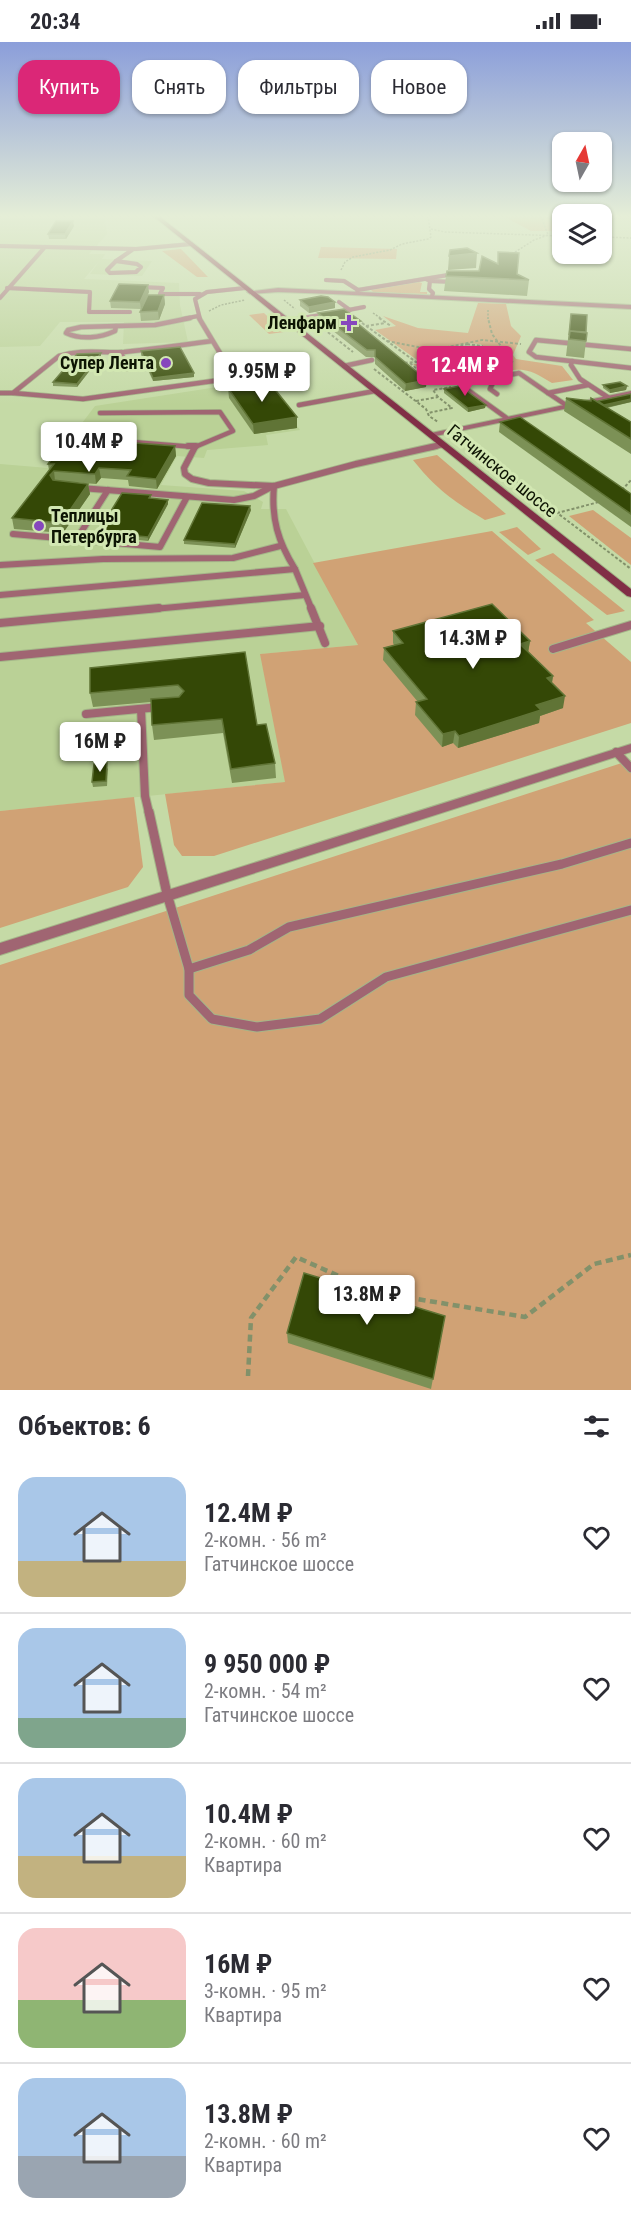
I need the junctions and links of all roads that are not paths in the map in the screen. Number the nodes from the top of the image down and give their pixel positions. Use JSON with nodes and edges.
{"nodes":[{"id":1,"x":16,"y":279,"type":"edge"},
{"id":2,"x":232,"y":279,"type":"edge"},
{"id":3,"x":433,"y":279,"type":"edge"},
{"id":4,"x":326,"y":280,"type":"dead end"},
{"id":5,"x":428,"y":280,"type":"junction"},
{"id":6,"x":464,"y":282,"type":"edge"},
{"id":7,"x":133,"y":287,"type":"edge"},
{"id":8,"x":8,"y":288,"type":"junction"},
{"id":9,"x":357,"y":291,"type":"junction"},
{"id":10,"x":249,"y":293,"type":"junction"},
{"id":11,"x":201,"y":294,"type":"junction"},
{"id":12,"x":432,"y":296,"type":"junction"},
{"id":13,"x":0,"y":298,"type":"edge"},
{"id":14,"x":339,"y":302,"type":"dead end"},
{"id":15,"x":364,"y":307,"type":"dead end"},
{"id":16,"x":631,"y":307,"type":"edge"},
{"id":17,"x":348,"y":310,"type":"junction"},
{"id":18,"x":130,"y":312,"type":"edge"},
{"id":19,"x":198,"y":316,"type":"junction"},
{"id":20,"x":286,"y":321,"type":"junction"},
{"id":21,"x":116,"y":326,"type":"junction"},
{"id":22,"x":212,"y":341,"type":"junction"},
{"id":23,"x":631,"y":349,"type":"edge"},
{"id":24,"x":121,"y":352,"type":"junction"},
{"id":25,"x":372,"y":360,"type":"edge"},
{"id":26,"x":572,"y":361,"type":"junction"},
{"id":27,"x":344,"y":366,"type":"junction"},
{"id":28,"x":631,"y":368,"type":"edge"},
{"id":29,"x":127,"y":369,"type":"dead end"},
{"id":30,"x":461,"y":385,"type":"edge"},
{"id":31,"x":588,"y":385,"type":"junction"},
{"id":32,"x":375,"y":391,"type":"junction"},
{"id":33,"x":0,"y":393,"type":"edge"},
{"id":34,"x":13,"y":393,"type":"junction"},
{"id":35,"x":548,"y":393,"type":"junction"},
{"id":36,"x":631,"y":393,"type":"edge"},
{"id":37,"x":497,"y":394,"type":"dead end"},
{"id":38,"x":609,"y":398,"type":"junction"},
{"id":39,"x":585,"y":402,"type":"junction"},
{"id":40,"x":300,"y":405,"type":"dead end"},
{"id":41,"x":569,"y":407,"type":"junction"},
{"id":42,"x":593,"y":407,"type":"edge"},
{"id":43,"x":100,"y":413,"type":"dead end"},
{"id":44,"x":511,"y":419,"type":"junction"},
{"id":45,"x":525,"y":424,"type":"edge"},
{"id":46,"x":431,"y":435,"type":"junction"},
{"id":47,"x":82,"y":438,"type":"edge"},
{"id":48,"x":442,"y":445,"type":"junction"},
{"id":49,"x":195,"y":447,"type":"junction"},
{"id":50,"x":274,"y":486,"type":"junction"},
{"id":51,"x":78,"y":488,"type":"edge"},
{"id":52,"x":108,"y":490,"type":"junction"},
{"id":53,"x":187,"y":496,"type":"junction"},
{"id":54,"x":12,"y":534,"type":"dead end"},
{"id":55,"x":76,"y":540,"type":"junction"},
{"id":56,"x":280,"y":546,"type":"junction"},
{"id":57,"x":0,"y":565,"type":"edge"},
{"id":58,"x":295,"y":569,"type":"junction"},
{"id":59,"x":631,"y":594,"type":"edge"},
{"id":60,"x":0,"y":595,"type":"edge"},
{"id":61,"x":305,"y":595,"type":"junction"},
{"id":62,"x":0,"y":623,"type":"edge"},
{"id":63,"x":631,"y":624,"type":"edge"},
{"id":64,"x":320,"y":626,"type":"junction"},
{"id":65,"x":325,"y":643,"type":"dead end"},
{"id":66,"x":554,"y":649,"type":"dead end"},
{"id":67,"x":0,"y":657,"type":"edge"},
{"id":68,"x":170,"y":706,"type":"edge"},
{"id":69,"x":141,"y":709,"type":"junction"},
{"id":70,"x":86,"y":714,"type":"dead end"},
{"id":71,"x":631,"y":748,"type":"edge"},
{"id":72,"x":616,"y":752,"type":"junction"},
{"id":73,"x":631,"y":768,"type":"edge"},
{"id":74,"x":631,"y":843,"type":"edge"},
{"id":75,"x":167,"y":894,"type":"junction"},
{"id":76,"x":631,"y":910,"type":"edge"},
{"id":77,"x":0,"y":949,"type":"edge"},
{"id":78,"x":189,"y":969,"type":"junction"}],
"edges":[{"from":1,"to":8,"type":"lane"},
{"from":2,"to":10,"type":"main road","name":"Гатчинское шоссе"},
{"from":3,"to":5,"type":"lane"},
{"from":4,"to":9,"type":"lane"},
{"from":5,"to":6,"type":"lane"},
{"from":5,"to":9,"type":"lane"},
{"from":5,"to":12,"type":"lane"},
{"from":7,"to":11,"type":"lane"},
{"from":8,"to":13,"type":"lane"},
{"from":8,"to":18,"type":"lane"},
{"from":9,"to":10,"type":"street"},
{"from":9,"to":12,"type":"street"},
{"from":10,"to":11,"type":"lane"},
{"from":10,"to":20,"type":"main road","name":"Гатчинское шоссе"},
{"from":11,"to":19,"type":"lane"},
{"from":12,"to":16,"type":"street"},
{"from":14,"to":17,"type":"lane"},
{"from":15,"to":17,"type":"lane"},
{"from":17,"to":20,"type":"lane"},
{"from":19,"to":21,"type":"lane"},
{"from":19,"to":22,"type":"lane"},
{"from":20,"to":27,"type":"main road","name":"Гатчинское шоссе"},
{"from":21,"to":21,"type":"lane"},
{"from":22,"to":24,"type":"lane"},
{"from":22,"to":34,"type":"lane"},
{"from":23,"to":26,"type":"lane"},
{"from":24,"to":29,"type":"lane"},
{"from":24,"to":34,"type":"lane"},
{"from":25,"to":27,"type":"lane"},
{"from":26,"to":28,"type":"lane"},
{"from":26,"to":31,"type":"lane"},
{"from":27,"to":32,"type":"main road","name":"Гатчинское шоссе"},
{"from":30,"to":44,"type":"lane"},
{"from":31,"to":35,"type":"lane"},
{"from":31,"to":38,"type":"lane"},
{"from":32,"to":40,"type":"lane"},
{"from":32,"to":46,"type":"main road","name":"Гатчинское шоссе"},
{"from":33,"to":34,"type":"lane"},
{"from":35,"to":37,"type":"lane"},
{"from":35,"to":41,"type":"lane"},
{"from":36,"to":38,"type":"street"},
{"from":38,"to":39,"type":"street"},
{"from":39,"to":41,"type":"street"},
{"from":39,"to":42,"type":"lane"},
{"from":41,"to":44,"type":"street"},
{"from":43,"to":49,"type":"lane"},
{"from":44,"to":45,"type":"lane"},
{"from":44,"to":46,"type":"street"},
{"from":46,"to":48,"type":"main road","name":"Гатчинское шоссе"},
{"from":47,"to":49,"type":"lane"},
{"from":48,"to":50,"type":"lane"},
{"from":48,"to":59,"type":"main road","name":"Гатчинское шоссе"},
{"from":49,"to":50,"type":"lane"},
{"from":50,"to":53,"type":"lane"},
{"from":50,"to":56,"type":"lane"},
{"from":51,"to":52,"type":"lane"},
{"from":52,"to":53,"type":"lane"},
{"from":52,"to":55,"type":"lane"},
{"from":53,"to":55,"type":"lane"},
{"from":54,"to":55,"type":"lane"},
{"from":56,"to":57,"type":"lane"},
{"from":56,"to":58,"type":"lane"},
{"from":58,"to":60,"type":"lane"},
{"from":58,"to":61,"type":"lane"},
{"from":61,"to":62,"type":"lane"},
{"from":61,"to":64,"type":"lane"},
{"from":63,"to":66,"type":"lane"},
{"from":64,"to":65,"type":"lane"},
{"from":64,"to":67,"type":"lane"},
{"from":68,"to":69,"type":"lane"},
{"from":69,"to":70,"type":"lane"},
{"from":69,"to":75,"type":"lane"},
{"from":71,"to":72,"type":"street"},
{"from":72,"to":73,"type":"lane"},
{"from":72,"to":75,"type":"street"},
{"from":74,"to":78,"type":"lane"},
{"from":75,"to":77,"type":"street"},
{"from":75,"to":78,"type":"lane"},
{"from":76,"to":78,"type":"lane"}]}
